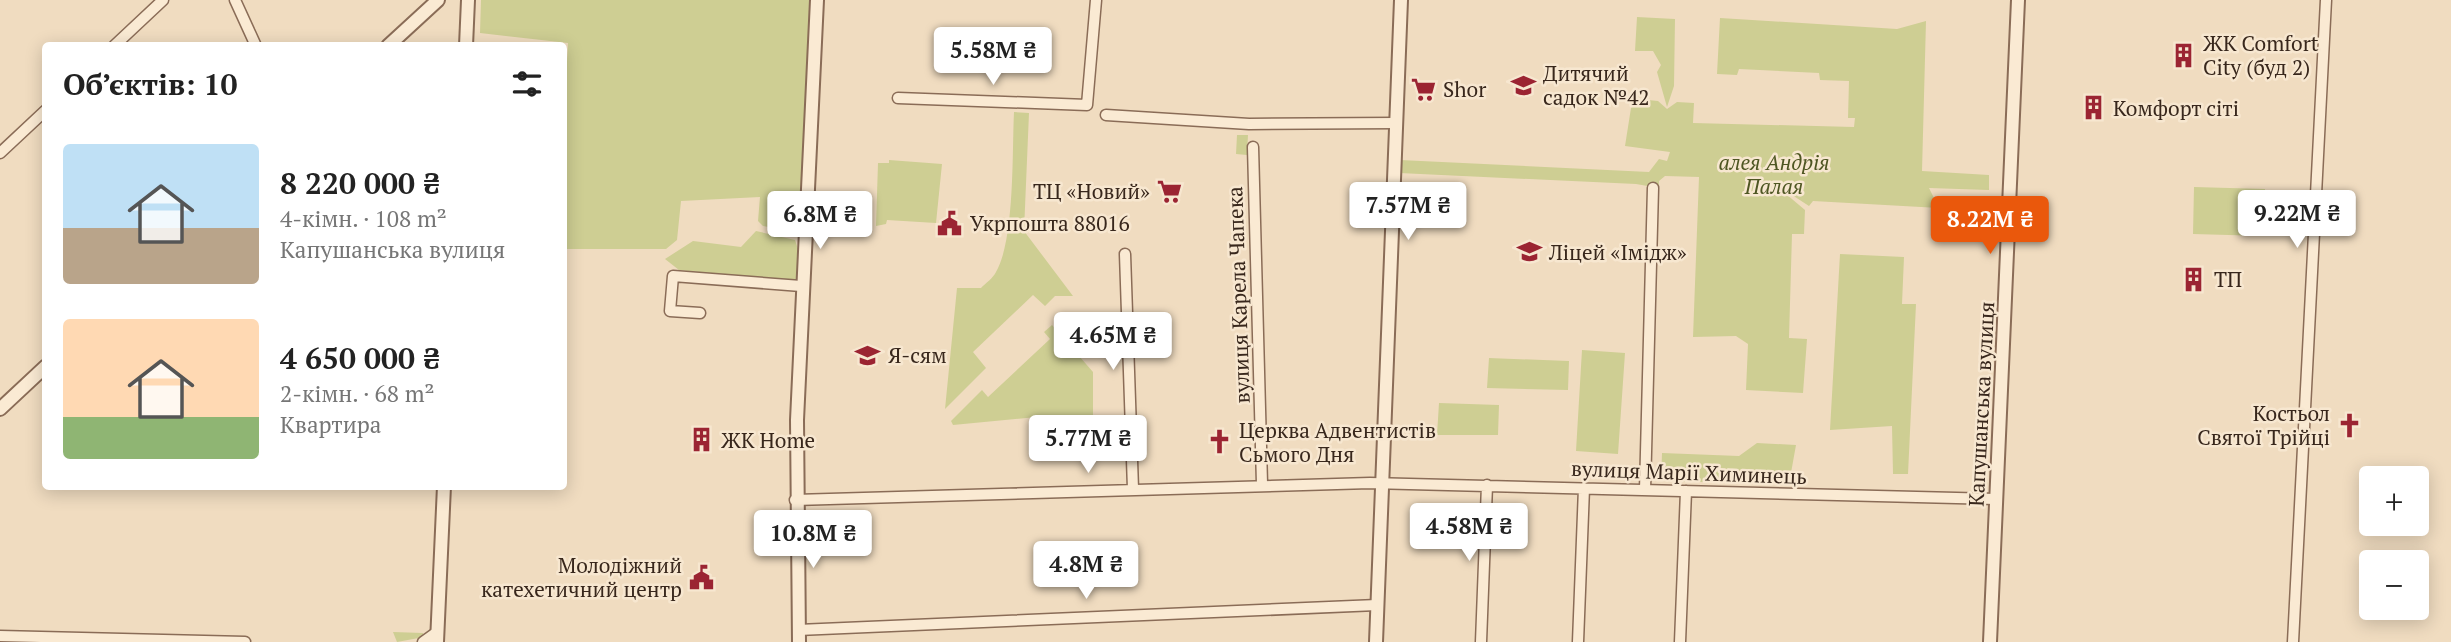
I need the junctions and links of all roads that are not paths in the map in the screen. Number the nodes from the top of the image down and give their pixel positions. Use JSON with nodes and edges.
{"nodes":[{"id":1,"x":163,"y":0,"type":"edge"},
{"id":2,"x":235,"y":0,"type":"edge"},
{"id":3,"x":438,"y":0,"type":"edge"},
{"id":4,"x":468,"y":0,"type":"edge"},
{"id":5,"x":817,"y":0,"type":"edge"},
{"id":6,"x":1096,"y":0,"type":"edge"},
{"id":7,"x":1401,"y":0,"type":"edge"},
{"id":8,"x":2018,"y":0,"type":"edge"},
{"id":9,"x":2326,"y":0,"type":"edge"},
{"id":10,"x":118,"y":42,"type":"edge"},
{"id":11,"x":254,"y":42,"type":"edge"},
{"id":12,"x":392,"y":42,"type":"edge"},
{"id":13,"x":466,"y":42,"type":"edge"},
{"id":14,"x":898,"y":98,"type":"dead end"},
{"id":15,"x":42,"y":114,"type":"edge"},
{"id":16,"x":1106,"y":115,"type":"dead end"},
{"id":17,"x":1396,"y":123,"type":"junction"},
{"id":18,"x":1253,"y":147,"type":"dead end"},
{"id":19,"x":0,"y":153,"type":"edge"},
{"id":20,"x":1653,"y":188,"type":"dead end"},
{"id":21,"x":1125,"y":254,"type":"dead end"},
{"id":22,"x":801,"y":286,"type":"junction"},
{"id":23,"x":700,"y":313,"type":"dead end"},
{"id":24,"x":42,"y":370,"type":"edge"},
{"id":25,"x":0,"y":409,"type":"edge"},
{"id":26,"x":1382,"y":483,"type":"junction"},
{"id":27,"x":1262,"y":484,"type":"junction"},
{"id":28,"x":1487,"y":485,"type":"junction"},
{"id":29,"x":1584,"y":488,"type":"junction"},
{"id":30,"x":1133,"y":489,"type":"junction"},
{"id":31,"x":1645,"y":489,"type":"junction"},
{"id":32,"x":444,"y":490,"type":"edge"},
{"id":33,"x":1686,"y":491,"type":"junction"},
{"id":34,"x":1996,"y":499,"type":"junction"},
{"id":35,"x":795,"y":500,"type":"junction"},
{"id":36,"x":1377,"y":605,"type":"junction"},
{"id":37,"x":0,"y":636,"type":"edge"},
{"id":38,"x":798,"y":636,"type":"edge"},
{"id":39,"x":437,"y":637,"type":"edge"},
{"id":40,"x":245,"y":642,"type":"edge"},
{"id":41,"x":423,"y":642,"type":"edge"},
{"id":42,"x":1376,"y":642,"type":"edge"},
{"id":43,"x":1481,"y":642,"type":"edge"},
{"id":44,"x":1578,"y":642,"type":"edge"},
{"id":45,"x":1680,"y":642,"type":"edge"},
{"id":46,"x":1990,"y":642,"type":"edge"},
{"id":47,"x":2293,"y":642,"type":"edge"}],
"edges":[{"from":1,"to":10,"type":"street"},
{"from":2,"to":11,"type":"street"},
{"from":3,"to":12,"type":"street"},
{"from":4,"to":13,"type":"street"},
{"from":5,"to":22,"type":"street"},
{"from":6,"to":14,"type":"street"},
{"from":7,"to":17,"type":"street"},
{"from":8,"to":34,"type":"street","name":"Капушанська вулиця"},
{"from":9,"to":47,"type":"street"},
{"from":15,"to":19,"type":"street"},
{"from":16,"to":17,"type":"street"},
{"from":17,"to":26,"type":"street"},
{"from":18,"to":27,"type":"street","name":"вулиця Карела Чапека"},
{"from":20,"to":31,"type":"street"},
{"from":21,"to":30,"type":"street"},
{"from":22,"to":23,"type":"street"},
{"from":22,"to":35,"type":"street"},
{"from":24,"to":25,"type":"street"},
{"from":26,"to":27,"type":"street","name":"вулиця Марії Химинець"},
{"from":26,"to":28,"type":"street","name":"вулиця Марії Химинець"},
{"from":26,"to":36,"type":"street"},
{"from":27,"to":30,"type":"street","name":"вулиця Марії Химинець"},
{"from":28,"to":29,"type":"street","name":"вулиця Марії Химинець"},
{"from":28,"to":43,"type":"street"},
{"from":29,"to":31,"type":"street","name":"вулиця Марії Химинець"},
{"from":29,"to":44,"type":"street"},
{"from":30,"to":35,"type":"street","name":"вулиця Марії Химинець"},
{"from":31,"to":33,"type":"street","name":"вулиця Марії Химинець"},
{"from":32,"to":39,"type":"street"},
{"from":33,"to":34,"type":"street","name":"вулиця Марії Химинець"},
{"from":33,"to":45,"type":"street"},
{"from":34,"to":46,"type":"street","name":"Капушанська вулиця"},
{"from":35,"to":38,"type":"street"},
{"from":36,"to":38,"type":"street"},
{"from":36,"to":42,"type":"street"},
{"from":37,"to":40,"type":"street"},
{"from":39,"to":41,"type":"street"}]}
